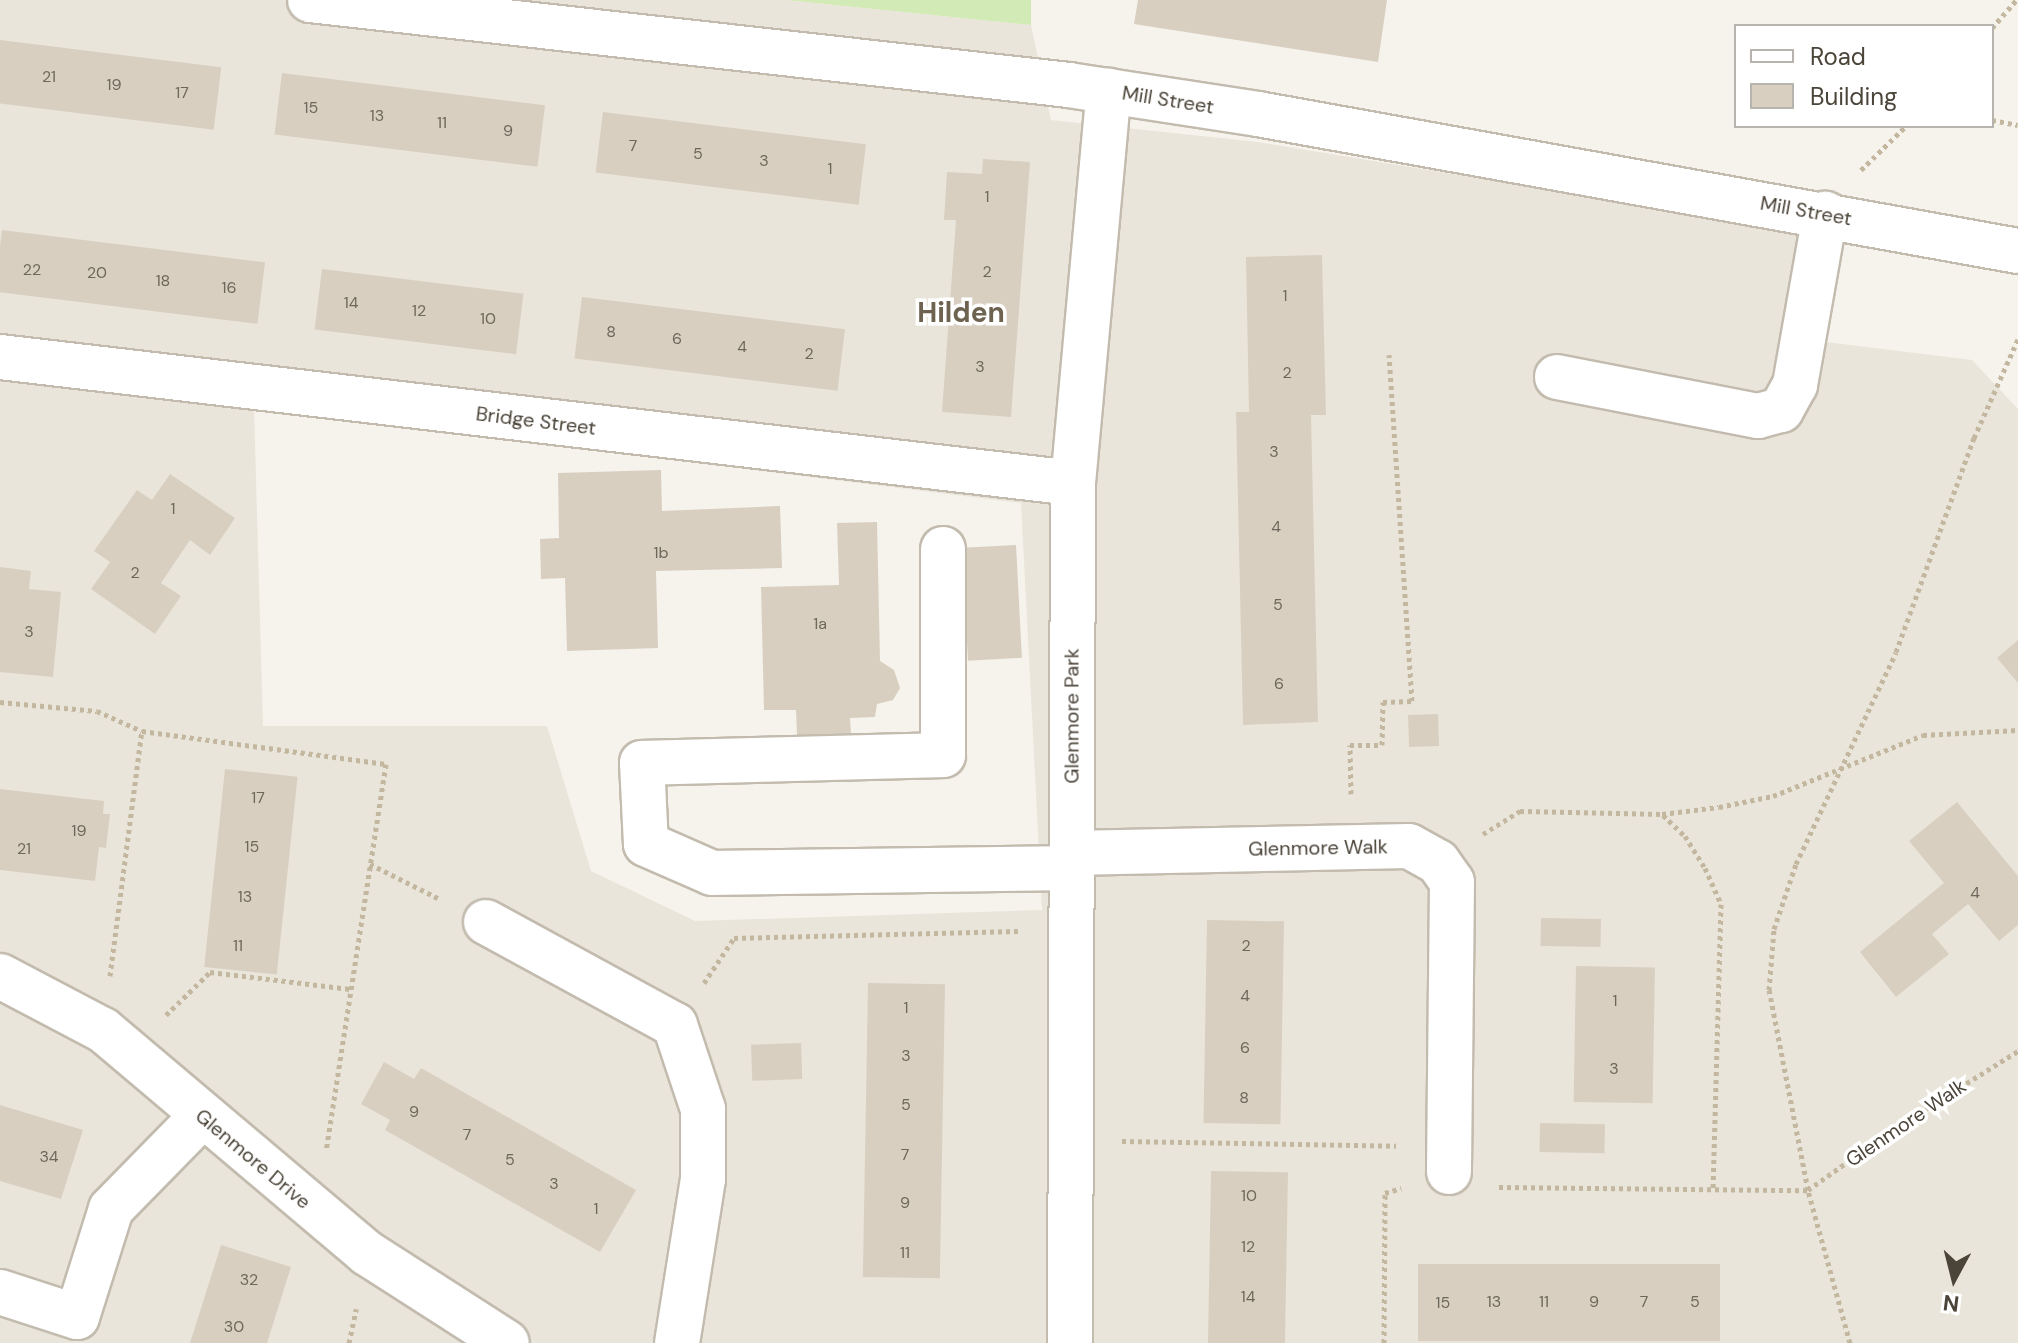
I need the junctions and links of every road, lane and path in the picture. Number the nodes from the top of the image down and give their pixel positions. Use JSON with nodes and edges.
{"nodes":[{"id":1,"x":310,"y":0,"type":"edge"},
{"id":2,"x":2016,"y":0,"type":"edge"},
{"id":3,"x":1994,"y":26,"type":"edge"},
{"id":4,"x":1109,"y":91,"type":"junction"},
{"id":5,"x":1994,"y":120,"type":"edge"},
{"id":6,"x":2018,"y":125,"type":"edge"},
{"id":7,"x":1825,"y":214,"type":"junction"},
{"id":8,"x":2018,"y":251,"type":"edge"},
{"id":9,"x":2018,"y":339,"type":"edge"},
{"id":10,"x":1389,"y":355,"type":"dead end"},
{"id":11,"x":0,"y":357,"type":"edge"},
{"id":12,"x":1557,"y":377,"type":"dead end"},
{"id":13,"x":1073,"y":483,"type":"junction"},
{"id":14,"x":943,"y":549,"type":"dead end"},
{"id":15,"x":0,"y":702,"type":"edge"},
{"id":16,"x":2018,"y":730,"type":"edge"},
{"id":17,"x":142,"y":731,"type":"junction"},
{"id":18,"x":1843,"y":766,"type":"junction"},
{"id":19,"x":1662,"y":814,"type":"junction"},
{"id":20,"x":1352,"y":847,"type":"junction"},
{"id":21,"x":1071,"y":860,"type":"junction"},
{"id":22,"x":1438,"y":862,"type":"junction"},
{"id":23,"x":370,"y":864,"type":"junction"},
{"id":24,"x":486,"y":922,"type":"joint"},
{"id":25,"x":1071,"y":930,"type":"junction"},
{"id":26,"x":0,"y":976,"type":"edge"},
{"id":27,"x":350,"y":989,"type":"junction"},
{"id":28,"x":675,"y":1025,"type":"junction"},
{"id":29,"x":116,"y":1041,"type":"junction"},
{"id":30,"x":2018,"y":1051,"type":"edge"},
{"id":31,"x":202,"y":1116,"type":"junction"},
{"id":32,"x":1070,"y":1140,"type":"junction"},
{"id":33,"x":1449,"y":1160,"type":"junction"},
{"id":34,"x":1808,"y":1190,"type":"junction"},
{"id":35,"x":1713,"y":1191,"type":"junction"},
{"id":36,"x":316,"y":1212,"type":"junction"},
{"id":37,"x":0,"y":1292,"type":"edge"},
{"id":38,"x":507,"y":1343,"type":"edge"},
{"id":39,"x":677,"y":1343,"type":"edge"},
{"id":40,"x":1070,"y":1343,"type":"edge"},
{"id":41,"x":1384,"y":1343,"type":"edge"},
{"id":42,"x":1850,"y":1343,"type":"edge"}],
"edges":[{"from":1,"to":4,"type":"street","name":"Mill Street"},
{"from":2,"to":3,"type":"path"},
{"from":4,"to":7,"type":"street","name":"Mill Street"},
{"from":4,"to":13,"type":"street","name":"Glenmore Park"},
{"from":5,"to":6,"type":"path"},
{"from":7,"to":8,"type":"street","name":"Mill Street"},
{"from":7,"to":12,"type":"street"},
{"from":9,"to":18,"type":"path"},
{"from":10,"to":20,"type":"path"},
{"from":11,"to":13,"type":"street","name":"Bridge Street"},
{"from":13,"to":21,"type":"street","name":"Glenmore Park"},
{"from":14,"to":21,"type":"street","name":"Glenmore Walk"},
{"from":15,"to":17,"type":"path"},
{"from":16,"to":18,"type":"path"},
{"from":17,"to":23,"type":"path"},
{"from":17,"to":29,"type":"path"},
{"from":18,"to":19,"type":"path"},
{"from":18,"to":34,"type":"path"},
{"from":19,"to":22,"type":"path"},
{"from":19,"to":35,"type":"path"},
{"from":20,"to":21,"type":"street","name":"Glenmore Walk"},
{"from":20,"to":22,"type":"street","name":"Glenmore Walk"},
{"from":21,"to":25,"type":"street","name":"Glenmore Park"},
{"from":22,"to":33,"type":"street"},
{"from":23,"to":24,"type":"path"},
{"from":23,"to":27,"type":"path"},
{"from":24,"to":28,"type":"street"},
{"from":25,"to":28,"type":"path"},
{"from":25,"to":32,"type":"street","name":"Glenmore Park"},
{"from":26,"to":29,"type":"street","name":"Glenmore Drive"},
{"from":27,"to":29,"type":"path"},
{"from":27,"to":36,"type":"path"},
{"from":28,"to":39,"type":"street"},
{"from":29,"to":31,"type":"street","name":"Glenmore Drive"},
{"from":30,"to":34,"type":"path","name":"Glenmore Walk"},
{"from":31,"to":36,"type":"street","name":"Glenmore Drive"},
{"from":31,"to":37,"type":"street"},
{"from":32,"to":33,"type":"path"},
{"from":32,"to":40,"type":"street","name":"Glenmore Park"},
{"from":33,"to":35,"type":"path"},
{"from":33,"to":41,"type":"path"},
{"from":34,"to":35,"type":"path"},
{"from":34,"to":42,"type":"path"},
{"from":36,"to":38,"type":"street","name":"Glenmore Drive"}]}
